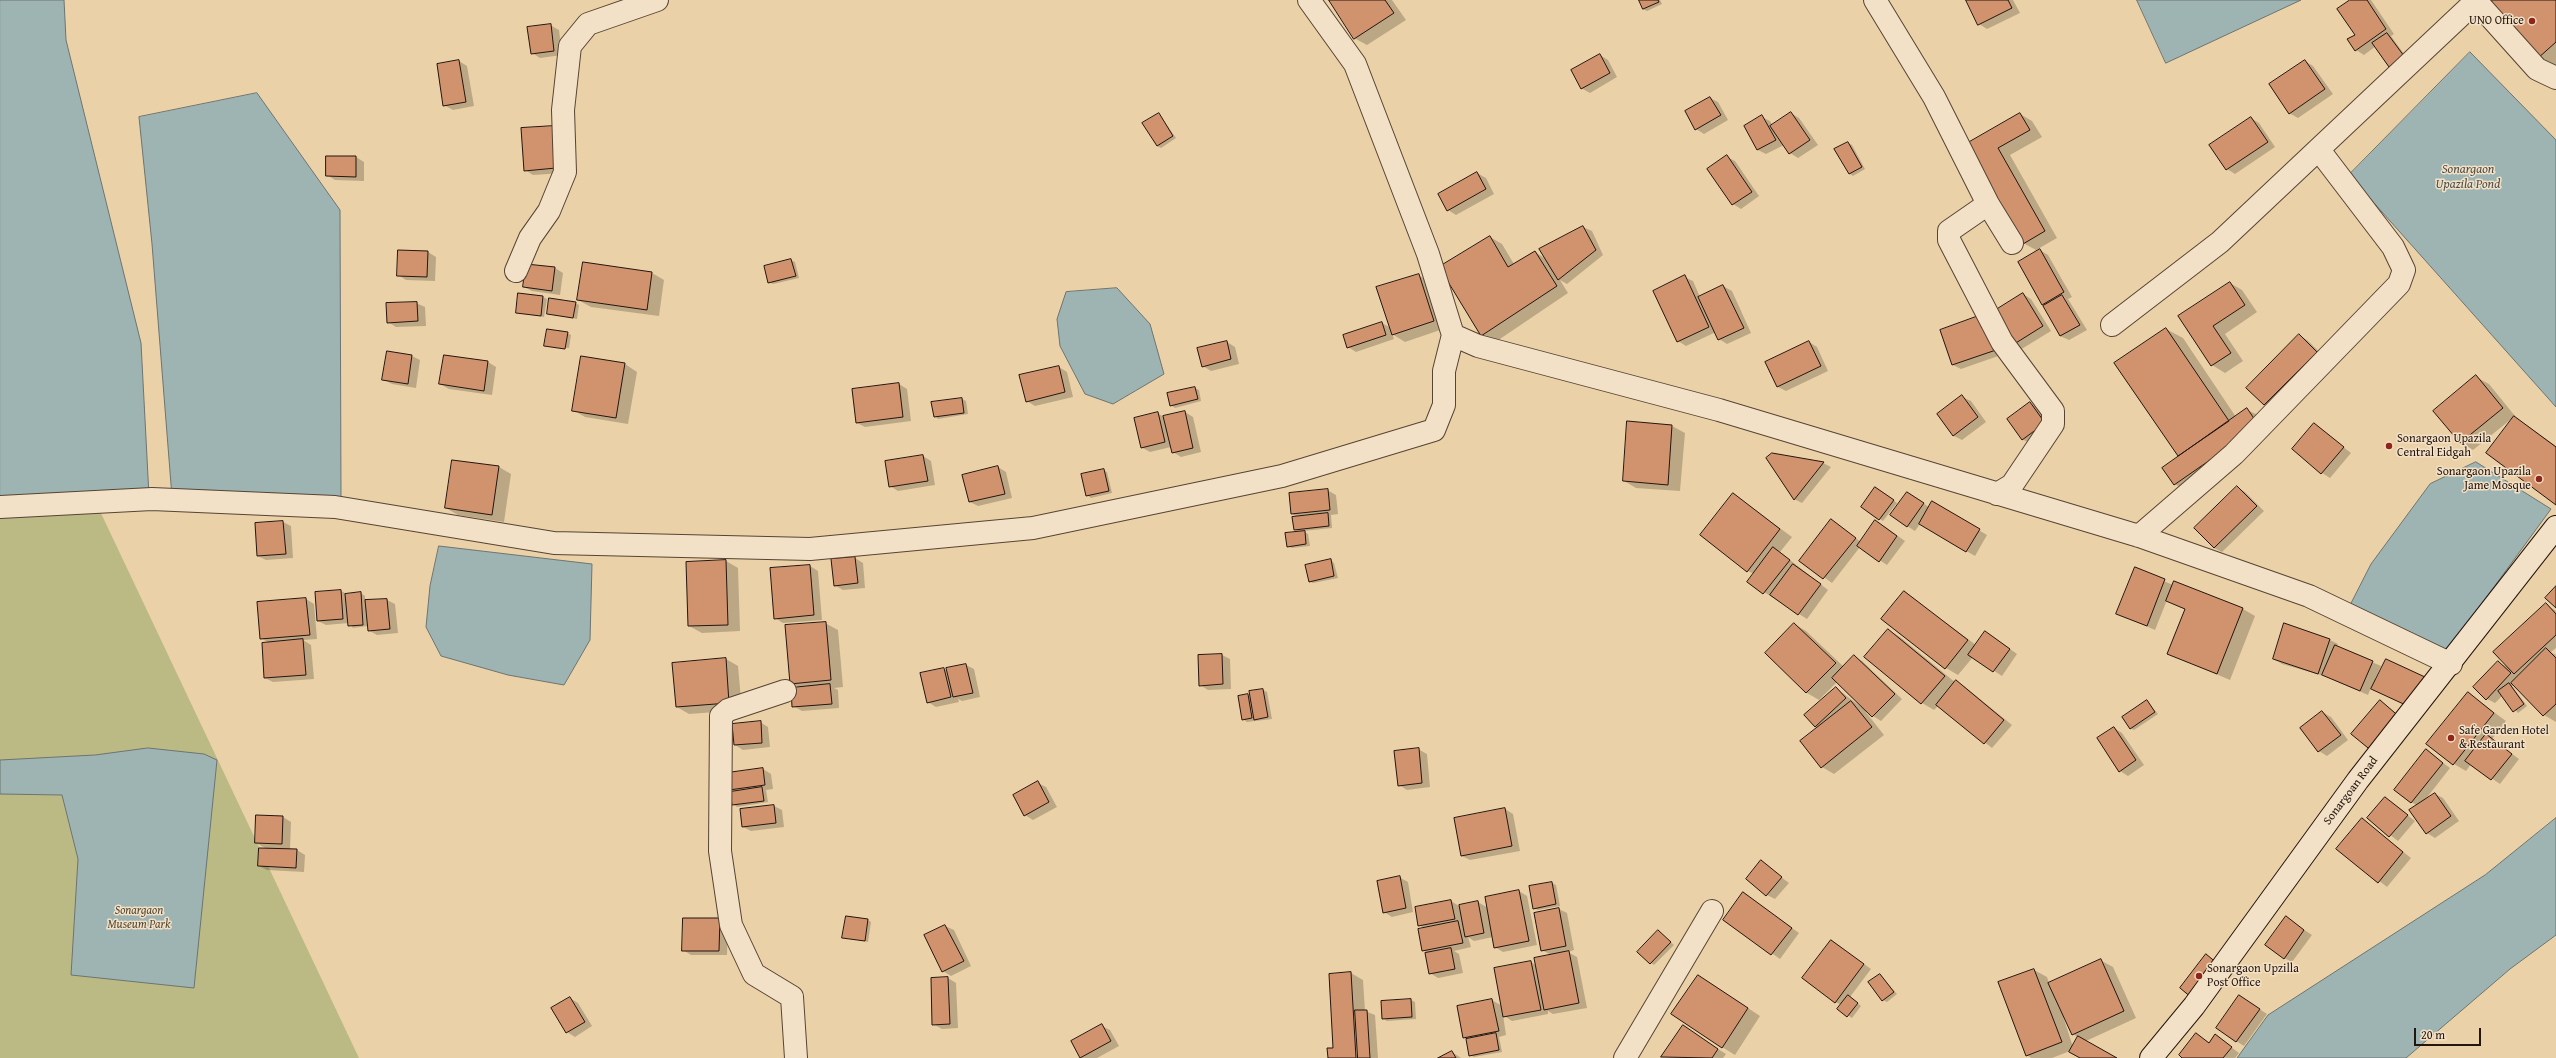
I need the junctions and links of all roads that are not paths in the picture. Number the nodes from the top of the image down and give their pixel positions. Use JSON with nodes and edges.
{"nodes":[{"id":1,"x":657,"y":0,"type":"edge"},
{"id":2,"x":1309,"y":0,"type":"edge"},
{"id":3,"x":1875,"y":0,"type":"edge"},
{"id":4,"x":2477,"y":0,"type":"edge"},
{"id":5,"x":629,"y":4,"type":"edge"},
{"id":6,"x":2556,"y":78,"type":"edge"},
{"id":7,"x":2319,"y":150,"type":"junction"},
{"id":8,"x":1988,"y":204,"type":"junction"},
{"id":9,"x":2012,"y":243,"type":"dead end"},
{"id":10,"x":516,"y":271,"type":"dead end"},
{"id":11,"x":2112,"y":325,"type":"dead end"},
{"id":12,"x":1453,"y":335,"type":"junction"},
{"id":13,"x":1997,"y":494,"type":"junction"},
{"id":14,"x":0,"y":507,"type":"edge"},
{"id":15,"x":2556,"y":527,"type":"edge"},
{"id":16,"x":2139,"y":536,"type":"junction"},
{"id":17,"x":2451,"y":664,"type":"junction"},
{"id":18,"x":785,"y":691,"type":"dead end"},
{"id":19,"x":1712,"y":911,"type":"dead end"},
{"id":20,"x":796,"y":1058,"type":"edge"},
{"id":21,"x":1625,"y":1058,"type":"edge"},
{"id":22,"x":2151,"y":1058,"type":"edge"}],
"edges":[{"from":1,"to":5,"type":"street"},
{"from":2,"to":12,"type":"street"},
{"from":3,"to":8,"type":"street"},
{"from":4,"to":6,"type":"street"},
{"from":4,"to":7,"type":"street"},
{"from":5,"to":10,"type":"street"},
{"from":7,"to":11,"type":"street"},
{"from":7,"to":16,"type":"street"},
{"from":8,"to":9,"type":"street"},
{"from":8,"to":13,"type":"street"},
{"from":12,"to":13,"type":"street"},
{"from":12,"to":14,"type":"street"},
{"from":13,"to":16,"type":"street"},
{"from":15,"to":17,"type":"street","name":"Sonargoan Road"},
{"from":16,"to":17,"type":"street"},
{"from":17,"to":22,"type":"street","name":"Sonargoan Road"},
{"from":18,"to":20,"type":"street"},
{"from":19,"to":21,"type":"street"}]}
